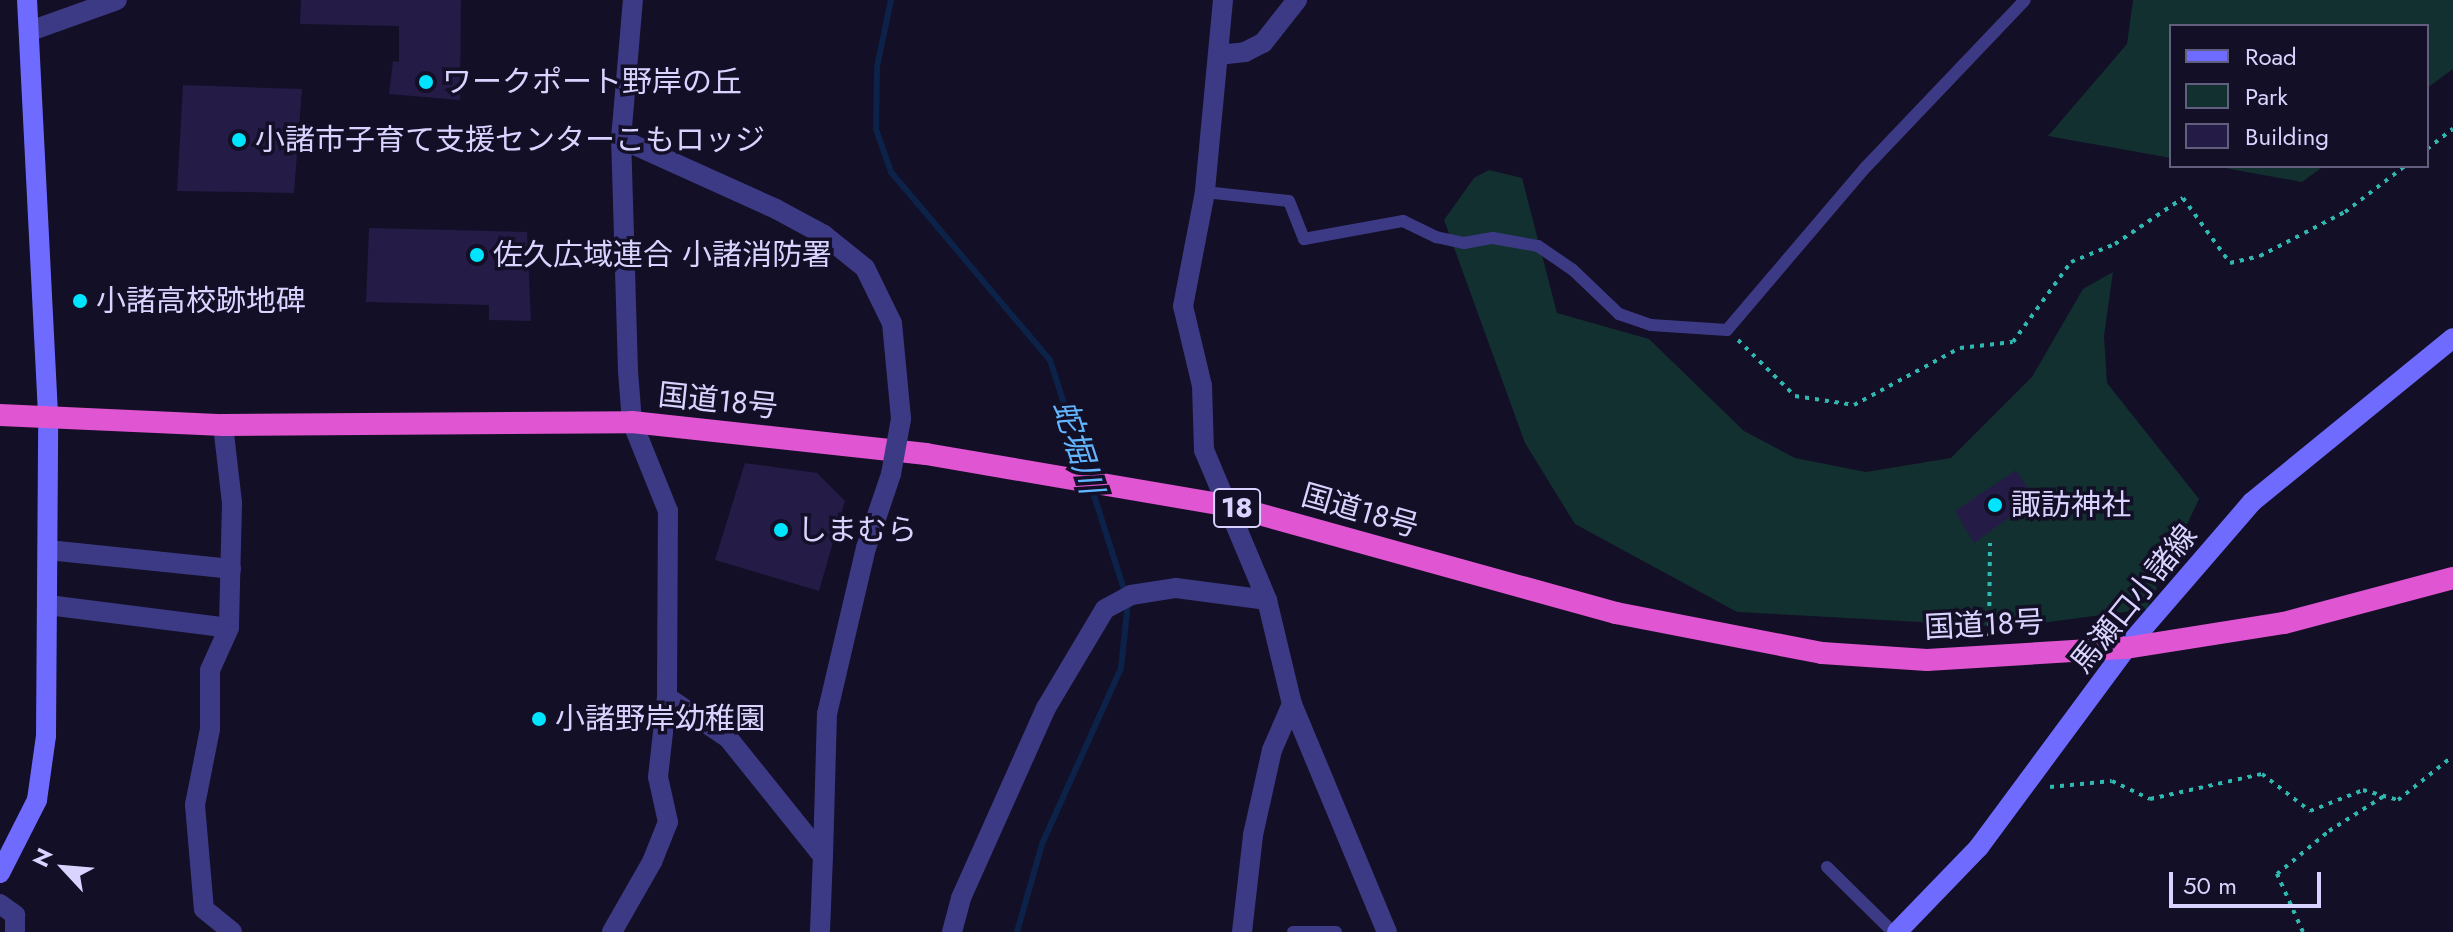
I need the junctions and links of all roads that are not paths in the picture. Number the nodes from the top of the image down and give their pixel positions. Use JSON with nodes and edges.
{"nodes":[{"id":1,"x":27,"y":0,"type":"edge"},
{"id":2,"x":117,"y":0,"type":"edge"},
{"id":3,"x":633,"y":0,"type":"edge"},
{"id":4,"x":1223,"y":0,"type":"edge"},
{"id":5,"x":1297,"y":0,"type":"edge"},
{"id":6,"x":2025,"y":0,"type":"edge"},
{"id":7,"x":77,"y":7,"type":"edge"},
{"id":8,"x":33,"y":30,"type":"junction"},
{"id":9,"x":1218,"y":55,"type":"junction"},
{"id":10,"x":621,"y":139,"type":"junction"},
{"id":11,"x":1205,"y":192,"type":"junction"},
{"id":12,"x":2453,"y":338,"type":"edge"},
{"id":13,"x":48,"y":414,"type":"junction"},
{"id":14,"x":0,"y":415,"type":"edge"},
{"id":15,"x":632,"y":422,"type":"junction"},
{"id":16,"x":223,"y":425,"type":"junction"},
{"id":17,"x":1230,"y":506,"type":"junction"},
{"id":18,"x":48,"y":550,"type":"junction"},
{"id":19,"x":231,"y":569,"type":"junction"},
{"id":20,"x":2453,"y":578,"type":"edge"},
{"id":21,"x":1267,"y":600,"type":"junction"},
{"id":22,"x":48,"y":605,"type":"junction"},
{"id":23,"x":229,"y":628,"type":"junction"},
{"id":24,"x":2126,"y":648,"type":"junction"},
{"id":25,"x":667,"y":697,"type":"junction"},
{"id":26,"x":1292,"y":704,"type":"junction"},
{"id":27,"x":823,"y":856,"type":"junction"},
{"id":28,"x":1827,"y":867,"type":"dead end"},
{"id":29,"x":0,"y":873,"type":"edge"},
{"id":30,"x":0,"y":904,"type":"edge"},
{"id":31,"x":15,"y":932,"type":"edge"},
{"id":32,"x":232,"y":932,"type":"edge"},
{"id":33,"x":612,"y":932,"type":"edge"},
{"id":34,"x":820,"y":932,"type":"edge"},
{"id":35,"x":952,"y":932,"type":"edge"},
{"id":36,"x":1242,"y":932,"type":"edge"},
{"id":37,"x":1293,"y":932,"type":"edge"},
{"id":38,"x":1336,"y":932,"type":"edge"},
{"id":39,"x":1387,"y":932,"type":"edge"},
{"id":40,"x":1895,"y":932,"type":"edge"}],
"edges":[{"from":1,"to":8,"type":"main road"},
{"from":2,"to":7,"type":"street"},
{"from":3,"to":10,"type":"street"},
{"from":4,"to":9,"type":"street"},
{"from":5,"to":9,"type":"street"},
{"from":6,"to":11,"type":"lane"},
{"from":7,"to":8,"type":"street"},
{"from":8,"to":13,"type":"main road"},
{"from":9,"to":11,"type":"street"},
{"from":10,"to":15,"type":"street"},
{"from":10,"to":27,"type":"street","bridge":true},
{"from":11,"to":17,"type":"street"},
{"from":12,"to":24,"type":"main road","name":"馬瀬口小諸線"},
{"from":13,"to":14,"type":"highway","name":"国道18号","number":"18"},
{"from":13,"to":16,"type":"highway","name":"国道18号","number":"18"},
{"from":13,"to":18,"type":"main road"},
{"from":15,"to":16,"type":"highway","name":"国道18号","number":"18"},
{"from":15,"to":17,"type":"highway","name":"国道18号","number":"18"},
{"from":15,"to":25,"type":"street"},
{"from":16,"to":19,"type":"street"},
{"from":17,"to":21,"type":"street"},
{"from":17,"to":24,"type":"highway","name":"国道18号","number":"18"},
{"from":18,"to":19,"type":"street"},
{"from":18,"to":22,"type":"main road"},
{"from":19,"to":23,"type":"street"},
{"from":20,"to":24,"type":"highway","name":"国道18号","number":"18"},
{"from":21,"to":26,"type":"street"},
{"from":21,"to":35,"type":"street"},
{"from":22,"to":23,"type":"street"},
{"from":22,"to":29,"type":"main road"},
{"from":23,"to":32,"type":"street"},
{"from":24,"to":40,"type":"main road","name":"馬瀬口小諸線"},
{"from":25,"to":27,"type":"street"},
{"from":25,"to":33,"type":"street"},
{"from":26,"to":36,"type":"street"},
{"from":26,"to":39,"type":"street"},
{"from":27,"to":34,"type":"street"},
{"from":28,"to":40,"type":"lane"},
{"from":30,"to":31,"type":"street"},
{"from":37,"to":38,"type":"lane"}]}
